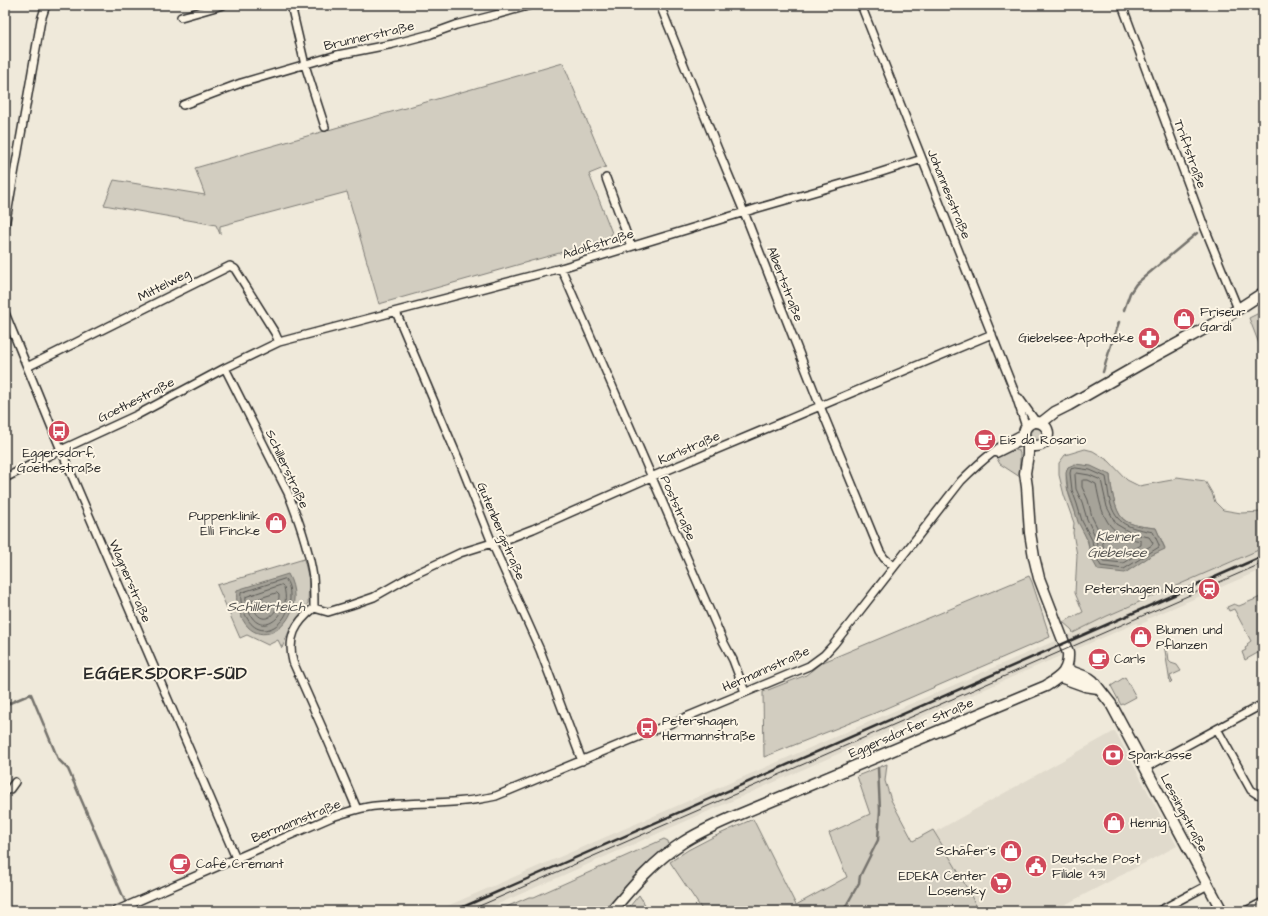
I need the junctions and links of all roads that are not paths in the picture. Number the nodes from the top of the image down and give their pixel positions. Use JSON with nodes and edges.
{"nodes":[{"id":1,"x":46,"y":5,"type":"edge"},
{"id":2,"x":223,"y":5,"type":"edge"},
{"id":3,"x":291,"y":5,"type":"edge"},
{"id":4,"x":531,"y":5,"type":"edge"},
{"id":5,"x":660,"y":5,"type":"edge"},
{"id":6,"x":861,"y":5,"type":"edge"},
{"id":7,"x":1122,"y":5,"type":"edge"},
{"id":8,"x":181,"y":18,"type":"dead end"},
{"id":9,"x":305,"y":65,"type":"junction"},
{"id":10,"x":183,"y":105,"type":"dead end"},
{"id":11,"x":325,"y":127,"type":"dead end"},
{"id":12,"x":922,"y":159,"type":"junction"},
{"id":13,"x":606,"y":178,"type":"dead end"},
{"id":14,"x":744,"y":212,"type":"junction"},
{"id":15,"x":5,"y":226,"type":"edge"},
{"id":16,"x":631,"y":246,"type":"junction"},
{"id":17,"x":560,"y":268,"type":"junction"},
{"id":18,"x":1263,"y":293,"type":"edge"},
{"id":19,"x":1238,"y":309,"type":"junction"},
{"id":20,"x":396,"y":312,"type":"junction"},
{"id":21,"x":5,"y":313,"type":"edge"},
{"id":22,"x":992,"y":334,"type":"junction"},
{"id":23,"x":278,"y":342,"type":"junction"},
{"id":24,"x":27,"y":367,"type":"junction"},
{"id":25,"x":225,"y":368,"type":"junction"},
{"id":26,"x":1015,"y":393,"type":"junction"},
{"id":27,"x":1069,"y":405,"type":"junction"},
{"id":28,"x":820,"y":406,"type":"junction"},
{"id":29,"x":1038,"y":422,"type":"junction"},
{"id":30,"x":1048,"y":433,"type":"junction"},
{"id":31,"x":1026,"y":436,"type":"junction"},
{"id":32,"x":1039,"y":446,"type":"junction"},
{"id":33,"x":61,"y":450,"type":"junction"},
{"id":34,"x":651,"y":477,"type":"junction"},
{"id":35,"x":5,"y":478,"type":"edge"},
{"id":36,"x":1027,"y":488,"type":"junction"},
{"id":37,"x":492,"y":542,"type":"junction"},
{"id":38,"x":894,"y":568,"type":"junction"},
{"id":39,"x":314,"y":608,"type":"junction"},
{"id":40,"x":1063,"y":673,"type":"junction"},
{"id":41,"x":745,"y":692,"type":"junction"},
{"id":42,"x":1263,"y":704,"type":"edge"},
{"id":43,"x":1217,"y":729,"type":"junction"},
{"id":44,"x":582,"y":761,"type":"junction"},
{"id":45,"x":1145,"y":768,"type":"junction"},
{"id":46,"x":15,"y":782,"type":"dead end"},
{"id":47,"x":5,"y":791,"type":"edge"},
{"id":48,"x":1263,"y":795,"type":"edge"},
{"id":49,"x":496,"y":796,"type":"joint"},
{"id":50,"x":357,"y":809,"type":"junction"},
{"id":51,"x":236,"y":858,"type":"junction"},
{"id":52,"x":1208,"y":885,"type":"junction"},
{"id":53,"x":1263,"y":902,"type":"edge"},
{"id":54,"x":116,"y":911,"type":"edge"},
{"id":55,"x":612,"y":911,"type":"edge"},
{"id":56,"x":1158,"y":911,"type":"edge"},
{"id":57,"x":1222,"y":911,"type":"edge"},
{"id":58,"x":1246,"y":911,"type":"edge"}],
"edges":[{"from":1,"to":15,"type":"street"},
{"from":2,"to":8,"type":"street"},
{"from":3,"to":9,"type":"street"},
{"from":4,"to":9,"type":"street","name":"Brunnerstraße"},
{"from":5,"to":14,"type":"street","name":"Albertstraße"},
{"from":6,"to":12,"type":"street","name":"Johannesstraße"},
{"from":7,"to":19,"type":"street","name":"Triftstraße"},
{"from":9,"to":10,"type":"street","name":"Brunnerstraße"},
{"from":9,"to":11,"type":"street"},
{"from":12,"to":14,"type":"street","name":"Adolfstraße"},
{"from":12,"to":22,"type":"street","name":"Johannesstraße"},
{"from":13,"to":16,"type":"street"},
{"from":14,"to":16,"type":"street","name":"Adolfstraße"},
{"from":14,"to":28,"type":"street","name":"Albertstraße"},
{"from":16,"to":17,"type":"street","name":"Adolfstraße"},
{"from":17,"to":20,"type":"street","name":"Adolfstraße"},
{"from":17,"to":34,"type":"street","name":"Poststraße"},
{"from":18,"to":19,"type":"street"},
{"from":19,"to":27,"type":"street"},
{"from":20,"to":23,"type":"street","name":"Adolfstraße"},
{"from":20,"to":37,"type":"street","name":"Gutenbergstraße"},
{"from":21,"to":24,"type":"street","name":"Wagnerstraße"},
{"from":22,"to":26,"type":"street","name":"Johannesstraße"},
{"from":22,"to":28,"type":"street","name":"Karlstraße"},
{"from":23,"to":24,"type":"street","name":"Mittelweg"},
{"from":23,"to":25,"type":"street","name":"Goethestraße"},
{"from":24,"to":33,"type":"street","name":"Wagnerstraße"},
{"from":25,"to":33,"type":"street","name":"Goethestraße"},
{"from":25,"to":39,"type":"street","name":"Schillerstraße"},
{"from":26,"to":29,"type":"street","name":"Johannesstraße"},
{"from":26,"to":31,"type":"street","name":"Johannesstraße"},
{"from":27,"to":29,"type":"street"},
{"from":27,"to":30,"type":"street"},
{"from":28,"to":34,"type":"street","name":"Karlstraße"},
{"from":28,"to":38,"type":"street","name":"Albertstraße"},
{"from":29,"to":30,"type":"street"},
{"from":29,"to":31,"type":"street"},
{"from":30,"to":32,"type":"street"},
{"from":31,"to":32,"type":"street"},
{"from":31,"to":36,"type":"street"},
{"from":31,"to":38,"type":"street","name":"Hermannstraße"},
{"from":32,"to":36,"type":"street"},
{"from":33,"to":35,"type":"street","name":"Goethestraße"},
{"from":33,"to":51,"type":"street","name":"Wagnerstraße"},
{"from":34,"to":37,"type":"street","name":"Karlstraße"},
{"from":34,"to":41,"type":"street","name":"Poststraße"},
{"from":36,"to":40,"type":"street"},
{"from":37,"to":39,"type":"street","name":"Karlstraße"},
{"from":37,"to":44,"type":"street","name":"Gutenbergstraße"},
{"from":38,"to":41,"type":"street","name":"Hermannstraße"},
{"from":39,"to":50,"type":"street"},
{"from":40,"to":45,"type":"street","name":"Lessingstraße"},
{"from":40,"to":55,"type":"street","name":"Eggersdorfer Straße"},
{"from":41,"to":44,"type":"street","name":"Hermannstraße"},
{"from":42,"to":43,"type":"street"},
{"from":43,"to":45,"type":"street"},
{"from":43,"to":48,"type":"street"},
{"from":44,"to":49,"type":"street","name":"Hermannstraße"},
{"from":45,"to":52,"type":"street","name":"Lessingstraße"},
{"from":46,"to":47,"type":"street"},
{"from":49,"to":50,"type":"street","name":"Bermannstraße"},
{"from":50,"to":51,"type":"street","name":"Bermannstraße"},
{"from":51,"to":54,"type":"street","name":"Bermannstraße"},
{"from":52,"to":56,"type":"street"},
{"from":52,"to":57,"type":"street","name":"Lessingstraße"},
{"from":53,"to":58,"type":"street"}]}
